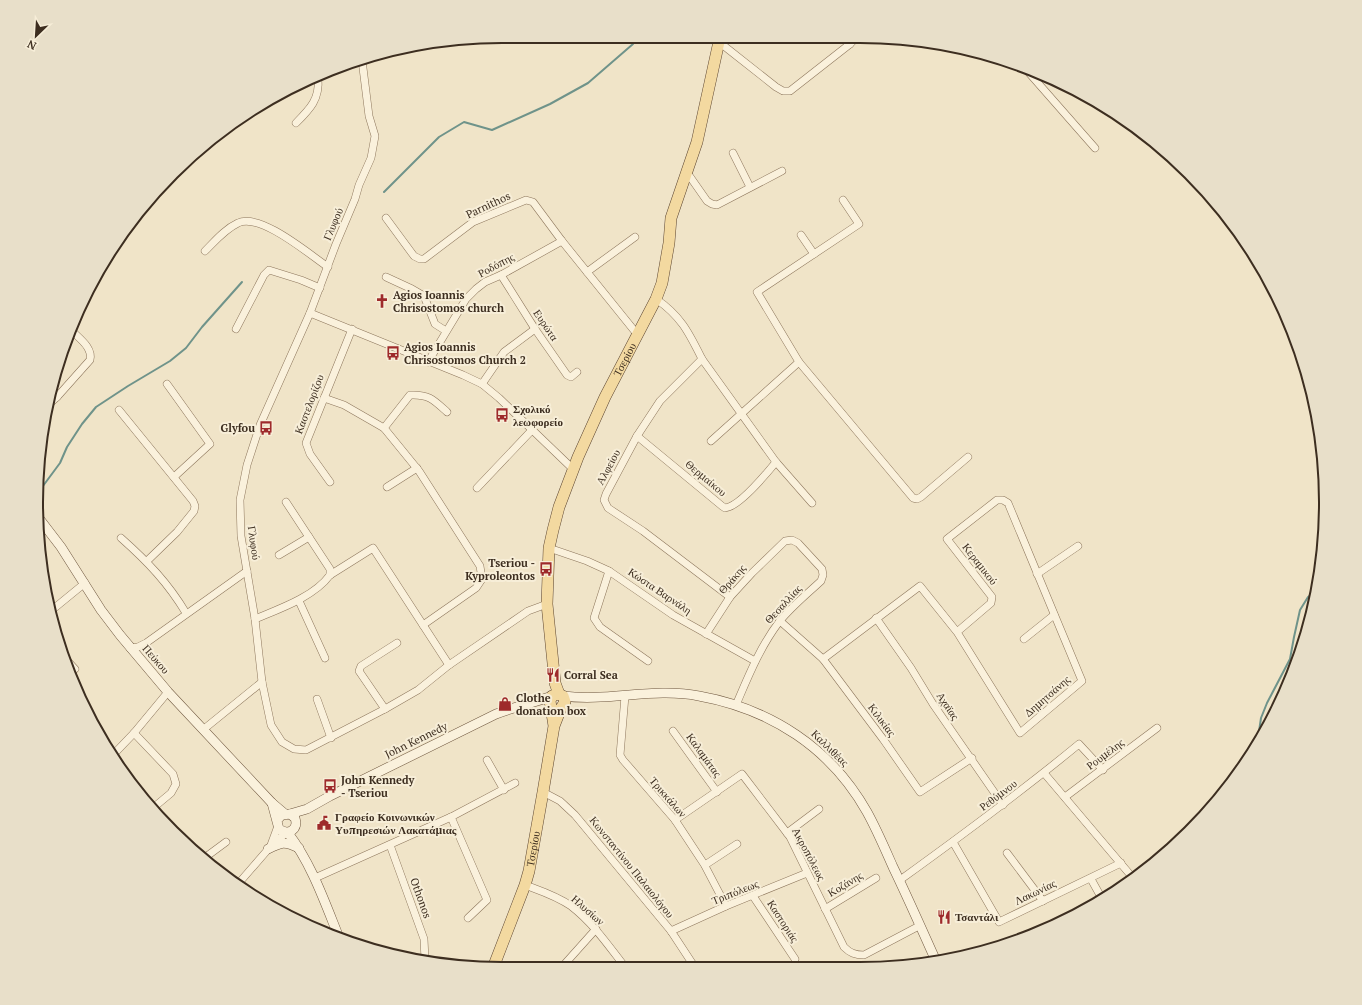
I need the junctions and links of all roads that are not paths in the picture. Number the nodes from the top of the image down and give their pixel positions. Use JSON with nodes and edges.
{"nodes":[{"id":1,"x":719,"y":43,"type":"edge"},
{"id":2,"x":725,"y":43,"type":"edge"},
{"id":3,"x":850,"y":44,"type":"edge"},
{"id":4,"x":363,"y":65,"type":"edge"},
{"id":5,"x":1033,"y":77,"type":"edge"},
{"id":6,"x":318,"y":82,"type":"edge"},
{"id":7,"x":296,"y":122,"type":"dead end"},
{"id":8,"x":1095,"y":148,"type":"dead end"},
{"id":9,"x":733,"y":153,"type":"dead end"},
{"id":10,"x":686,"y":171,"type":"junction"},
{"id":11,"x":782,"y":171,"type":"dead end"},
{"id":12,"x":750,"y":186,"type":"junction"},
{"id":13,"x":843,"y":200,"type":"dead end"},
{"id":14,"x":386,"y":218,"type":"dead end"},
{"id":15,"x":801,"y":235,"type":"dead end"},
{"id":16,"x":635,"y":237,"type":"dead end"},
{"id":17,"x":562,"y":241,"type":"junction"},
{"id":18,"x":205,"y":251,"type":"dead end"},
{"id":19,"x":814,"y":254,"type":"junction"},
{"id":20,"x":328,"y":267,"type":"junction"},
{"id":21,"x":587,"y":272,"type":"junction"},
{"id":22,"x":501,"y":275,"type":"junction"},
{"id":23,"x":386,"y":277,"type":"dead end"},
{"id":24,"x":320,"y":288,"type":"junction"},
{"id":25,"x":656,"y":299,"type":"junction"},
{"id":26,"x":310,"y":313,"type":"junction"},
{"id":27,"x":236,"y":329,"type":"dead end"},
{"id":28,"x":352,"y":329,"type":"junction"},
{"id":29,"x":535,"y":329,"type":"junction"},
{"id":30,"x":446,"y":331,"type":"junction"},
{"id":31,"x":75,"y":334,"type":"edge"},
{"id":32,"x":637,"y":334,"type":"junction"},
{"id":33,"x":702,"y":359,"type":"junction"},
{"id":34,"x":428,"y":362,"type":"junction"},
{"id":35,"x":799,"y":362,"type":"junction"},
{"id":36,"x":577,"y":372,"type":"dead end"},
{"id":37,"x":167,"y":384,"type":"dead end"},
{"id":38,"x":482,"y":384,"type":"junction"},
{"id":39,"x":57,"y":392,"type":"edge"},
{"id":40,"x":324,"y":398,"type":"junction"},
{"id":41,"x":120,"y":410,"type":"dead end"},
{"id":42,"x":447,"y":412,"type":"dead end"},
{"id":43,"x":741,"y":413,"type":"junction"},
{"id":44,"x":384,"y":428,"type":"junction"},
{"id":45,"x":532,"y":430,"type":"junction"},
{"id":46,"x":637,"y":436,"type":"junction"},
{"id":47,"x":711,"y":441,"type":"dead end"},
{"id":48,"x":968,"y":458,"type":"dead end"},
{"id":49,"x":776,"y":462,"type":"junction"},
{"id":50,"x":417,"y":468,"type":"junction"},
{"id":51,"x":573,"y":469,"type":"junction"},
{"id":52,"x":174,"y":477,"type":"junction"},
{"id":53,"x":330,"y":482,"type":"dead end"},
{"id":54,"x":387,"y":487,"type":"dead end"},
{"id":55,"x":477,"y":488,"type":"dead end"},
{"id":56,"x":1003,"y":500,"type":"joint"},
{"id":57,"x":286,"y":502,"type":"dead end"},
{"id":58,"x":812,"y":503,"type":"dead end"},
{"id":59,"x":44,"y":524,"type":"edge"},
{"id":60,"x":309,"y":537,"type":"junction"},
{"id":61,"x":121,"y":538,"type":"dead end"},
{"id":62,"x":782,"y":544,"type":"joint"},
{"id":63,"x":1078,"y":546,"type":"dead end"},
{"id":64,"x":548,"y":548,"type":"junction"},
{"id":65,"x":279,"y":555,"type":"dead end"},
{"id":66,"x":147,"y":561,"type":"junction"},
{"id":67,"x":247,"y":571,"type":"junction"},
{"id":68,"x":609,"y":571,"type":"junction"},
{"id":69,"x":1037,"y":574,"type":"junction"},
{"id":70,"x":330,"y":575,"type":"junction"},
{"id":71,"x":85,"y":583,"type":"junction"},
{"id":72,"x":730,"y":597,"type":"junction"},
{"id":73,"x":299,"y":601,"type":"junction"},
{"id":74,"x":547,"y":604,"type":"junction"},
{"id":75,"x":56,"y":607,"type":"edge"},
{"id":76,"x":186,"y":613,"type":"junction"},
{"id":77,"x":1054,"y":614,"type":"junction"},
{"id":78,"x":876,"y":618,"type":"junction"},
{"id":79,"x":254,"y":619,"type":"junction"},
{"id":80,"x":780,"y":621,"type":"junction"},
{"id":81,"x":423,"y":625,"type":"junction"},
{"id":82,"x":957,"y":632,"type":"junction"},
{"id":83,"x":706,"y":634,"type":"junction"},
{"id":84,"x":1024,"y":639,"type":"dead end"},
{"id":85,"x":146,"y":643,"type":"junction"},
{"id":86,"x":396,"y":643,"type":"dead end"},
{"id":87,"x":130,"y":648,"type":"junction"},
{"id":88,"x":140,"y":658,"type":"junction"},
{"id":89,"x":325,"y":658,"type":"dead end"},
{"id":90,"x":823,"y":659,"type":"junction"},
{"id":91,"x":648,"y":661,"type":"dead end"},
{"id":92,"x":755,"y":661,"type":"junction"},
{"id":93,"x":449,"y":665,"type":"junction"},
{"id":94,"x":262,"y":682,"type":"junction"},
{"id":95,"x":168,"y":692,"type":"junction"},
{"id":96,"x":625,"y":696,"type":"junction"},
{"id":97,"x":578,"y":698,"type":"joint"},
{"id":98,"x":317,"y":699,"type":"dead end"},
{"id":99,"x":557,"y":700,"type":"junction"},
{"id":100,"x":736,"y":705,"type":"junction"},
{"id":101,"x":386,"y":709,"type":"junction"},
{"id":102,"x":1157,"y":728,"type":"dead end"},
{"id":103,"x":204,"y":729,"type":"junction"},
{"id":104,"x":672,"y":731,"type":"dead end"},
{"id":105,"x":134,"y":733,"type":"junction"},
{"id":106,"x":331,"y":738,"type":"junction"},
{"id":107,"x":116,"y":752,"type":"edge"},
{"id":108,"x":972,"y":758,"type":"junction"},
{"id":109,"x":487,"y":760,"type":"dead end"},
{"id":110,"x":1103,"y":770,"type":"junction"},
{"id":111,"x":1044,"y":773,"type":"junction"},
{"id":112,"x":516,"y":784,"type":"dead end"},
{"id":113,"x":504,"y":790,"type":"junction"},
{"id":114,"x":544,"y":792,"type":"junction"},
{"id":115,"x":717,"y":792,"type":"junction"},
{"id":116,"x":1065,"y":797,"type":"junction"},
{"id":117,"x":272,"y":803,"type":"junction"},
{"id":118,"x":157,"y":805,"type":"edge"},
{"id":119,"x":1003,"y":805,"type":"junction"},
{"id":120,"x":307,"y":809,"type":"junction"},
{"id":121,"x":819,"y":809,"type":"dead end"},
{"id":122,"x":287,"y":814,"type":"junction"},
{"id":123,"x":451,"y":818,"type":"junction"},
{"id":124,"x":675,"y":820,"type":"junction"},
{"id":125,"x":278,"y":823,"type":"junction"},
{"id":126,"x":291,"y":829,"type":"junction"},
{"id":127,"x":787,"y":834,"type":"junction"},
{"id":128,"x":226,"y":842,"type":"dead end"},
{"id":129,"x":953,"y":842,"type":"junction"},
{"id":130,"x":737,"y":844,"type":"dead end"},
{"id":131,"x":390,"y":845,"type":"junction"},
{"id":132,"x":269,"y":847,"type":"junction"},
{"id":133,"x":300,"y":848,"type":"junction"},
{"id":134,"x":1007,"y":853,"type":"dead end"},
{"id":135,"x":208,"y":855,"type":"edge"},
{"id":136,"x":1121,"y":863,"type":"junction"},
{"id":137,"x":705,"y":865,"type":"junction"},
{"id":138,"x":807,"y":873,"type":"junction"},
{"id":139,"x":1130,"y":874,"type":"edge"},
{"id":140,"x":315,"y":878,"type":"junction"},
{"id":141,"x":876,"y":878,"type":"dead end"},
{"id":142,"x":1091,"y":879,"type":"junction"},
{"id":143,"x":241,"y":880,"type":"edge"},
{"id":144,"x":900,"y":880,"type":"junction"},
{"id":145,"x":525,"y":885,"type":"junction"},
{"id":146,"x":1099,"y":894,"type":"edge"},
{"id":147,"x":753,"y":896,"type":"junction"},
{"id":148,"x":1043,"y":900,"type":"junction"},
{"id":149,"x":726,"y":906,"type":"junction"},
{"id":150,"x":825,"y":909,"type":"junction"},
{"id":151,"x":468,"y":918,"type":"dead end"},
{"id":152,"x":920,"y":926,"type":"junction"},
{"id":153,"x":596,"y":929,"type":"junction"},
{"id":154,"x":336,"y":931,"type":"edge"},
{"id":155,"x":671,"y":931,"type":"junction"},
{"id":156,"x":425,"y":955,"type":"edge"},
{"id":157,"x":934,"y":956,"type":"edge"},
{"id":158,"x":795,"y":959,"type":"dead end"},
{"id":159,"x":495,"y":962,"type":"edge"},
{"id":160,"x":566,"y":962,"type":"edge"},
{"id":161,"x":621,"y":962,"type":"edge"},
{"id":162,"x":691,"y":962,"type":"edge"}],
"edges":[{"from":1,"to":10,"type":"main road","name":"Τσερίου"},
{"from":2,"to":3,"type":"street"},
{"from":4,"to":20,"type":"street","name":"Γλυφού"},
{"from":5,"to":8,"type":"street"},
{"from":6,"to":7,"type":"street"},
{"from":9,"to":12,"type":"street"},
{"from":10,"to":12,"type":"street"},
{"from":10,"to":25,"type":"main road","name":"Τσερίου"},
{"from":11,"to":12,"type":"street"},
{"from":13,"to":19,"type":"street"},
{"from":14,"to":17,"type":"street","name":"Parnithos"},
{"from":15,"to":19,"type":"street"},
{"from":16,"to":21,"type":"street"},
{"from":17,"to":21,"type":"street","name":"Parnithos"},
{"from":17,"to":22,"type":"street","name":"Ροδόπης"},
{"from":18,"to":20,"type":"street"},
{"from":19,"to":35,"type":"street"},
{"from":20,"to":24,"type":"street","name":"Γλυφού"},
{"from":21,"to":32,"type":"street","name":"Parnithos"},
{"from":22,"to":29,"type":"street","name":"Ευρώτα"},
{"from":22,"to":30,"type":"street","name":"Ροδόπης"},
{"from":23,"to":30,"type":"street"},
{"from":24,"to":26,"type":"street","name":"Γλυφού"},
{"from":24,"to":27,"type":"street"},
{"from":25,"to":32,"type":"main road","name":"Τσερίου"},
{"from":25,"to":33,"type":"street"},
{"from":26,"to":28,"type":"street"},
{"from":26,"to":67,"type":"street","name":"Γλυφού"},
{"from":28,"to":34,"type":"street"},
{"from":28,"to":40,"type":"street","name":"Καστελορίζου"},
{"from":29,"to":36,"type":"street","name":"Ευρώτα"},
{"from":29,"to":38,"type":"street"},
{"from":30,"to":34,"type":"street","name":"Ροδόπης"},
{"from":31,"to":39,"type":"street"},
{"from":32,"to":51,"type":"main road","name":"Τσερίου"},
{"from":33,"to":43,"type":"street"},
{"from":33,"to":46,"type":"street","name":"Αλφείου"},
{"from":34,"to":38,"type":"street"},
{"from":35,"to":43,"type":"street"},
{"from":35,"to":48,"type":"street"},
{"from":37,"to":52,"type":"street"},
{"from":38,"to":45,"type":"street"},
{"from":40,"to":44,"type":"street"},
{"from":40,"to":53,"type":"street","name":"Καστελορίζου"},
{"from":41,"to":52,"type":"street"},
{"from":42,"to":44,"type":"street"},
{"from":43,"to":47,"type":"street"},
{"from":43,"to":49,"type":"street"},
{"from":44,"to":50,"type":"street"},
{"from":45,"to":51,"type":"street"},
{"from":45,"to":55,"type":"street"},
{"from":46,"to":49,"type":"street","name":"Θερμαίκου"},
{"from":46,"to":72,"type":"street","name":"Αλφείου"},
{"from":49,"to":58,"type":"street"},
{"from":50,"to":54,"type":"street"},
{"from":50,"to":81,"type":"street"},
{"from":51,"to":64,"type":"main road","name":"Τσερίου"},
{"from":52,"to":66,"type":"street"},
{"from":56,"to":69,"type":"street","name":"Δημητσάνης"},
{"from":56,"to":82,"type":"street","name":"Κεραμικού"},
{"from":57,"to":60,"type":"street"},
{"from":59,"to":71,"type":"street","name":"Πεύκου"},
{"from":60,"to":65,"type":"street"},
{"from":60,"to":70,"type":"street"},
{"from":61,"to":66,"type":"street"},
{"from":62,"to":72,"type":"street","name":"Θράκης"},
{"from":62,"to":80,"type":"street","name":"Θεσαλλίας"},
{"from":63,"to":69,"type":"street"},
{"from":64,"to":68,"type":"street","name":"Κώστα Βαρνάλη"},
{"from":64,"to":74,"type":"main road","name":"Τσερίου"},
{"from":66,"to":76,"type":"street"},
{"from":67,"to":76,"type":"street"},
{"from":67,"to":79,"type":"street","name":"Γλυφού"},
{"from":68,"to":83,"type":"street","name":"Κώστα Βαρνάλη"},
{"from":68,"to":91,"type":"street"},
{"from":69,"to":77,"type":"street","name":"Δημητσάνης"},
{"from":70,"to":73,"type":"street"},
{"from":70,"to":81,"type":"street"},
{"from":71,"to":75,"type":"street"},
{"from":71,"to":87,"type":"street","name":"Πεύκου"},
{"from":72,"to":83,"type":"street","name":"Θράκης"},
{"from":73,"to":79,"type":"street"},
{"from":73,"to":89,"type":"street"},
{"from":74,"to":93,"type":"street","name":"Γλυφού"},
{"from":74,"to":99,"type":"main road","name":"Τσερίου"},
{"from":76,"to":85,"type":"street"},
{"from":77,"to":82,"type":"street","name":"Δημητσάνης"},
{"from":77,"to":84,"type":"street"},
{"from":78,"to":82,"type":"street"},
{"from":78,"to":90,"type":"street"},
{"from":78,"to":108,"type":"street","name":"Αχαϊας"},
{"from":79,"to":94,"type":"street","name":"Γλυφού"},
{"from":80,"to":90,"type":"street","name":"Κιλικίας"},
{"from":80,"to":92,"type":"street","name":"Θεσαλλίας"},
{"from":81,"to":93,"type":"street"},
{"from":83,"to":92,"type":"street","name":"Κώστα Βαρνάλη"},
{"from":85,"to":87,"type":"street"},
{"from":85,"to":88,"type":"street"},
{"from":86,"to":101,"type":"street"},
{"from":87,"to":88,"type":"street","name":"Πεύκου"},
{"from":88,"to":95,"type":"street","name":"Πεύκου"},
{"from":90,"to":108,"type":"street","name":"Κιλικίας"},
{"from":92,"to":100,"type":"street","name":"Θεσαλλίας"},
{"from":93,"to":101,"type":"street","name":"Γλυφού"},
{"from":94,"to":103,"type":"street"},
{"from":94,"to":106,"type":"street","name":"Γλυφού"},
{"from":95,"to":103,"type":"street","name":"Πεύκου"},
{"from":95,"to":105,"type":"street"},
{"from":96,"to":97,"type":"street","name":"Καλλιθέας"},
{"from":96,"to":100,"type":"street","name":"Καλλιθέας"},
{"from":96,"to":124,"type":"street","name":"Τρικκάλων"},
{"from":97,"to":99,"type":"street","name":"John Kennedy"},
{"from":98,"to":106,"type":"street"},
{"from":99,"to":114,"type":"main road","name":"Τσερίου"},
{"from":99,"to":120,"type":"street","name":"John Kennedy"},
{"from":100,"to":144,"type":"street","name":"Καλλιθέας"},
{"from":101,"to":106,"type":"street","name":"Γλυφού"},
{"from":102,"to":110,"type":"street","name":"Ρουμέλης"},
{"from":103,"to":117,"type":"street","name":"Πεύκου"},
{"from":104,"to":115,"type":"street","name":"Καλαμάτας"},
{"from":105,"to":107,"type":"street"},
{"from":105,"to":118,"type":"street"},
{"from":108,"to":119,"type":"street","name":"Αχαϊας"},
{"from":109,"to":113,"type":"street"},
{"from":110,"to":111,"type":"street","name":"Ρεθύμνου"},
{"from":110,"to":116,"type":"street","name":"Ρουμέλης"},
{"from":111,"to":116,"type":"street"},
{"from":111,"to":119,"type":"street","name":"Ρεθύμνου"},
{"from":112,"to":113,"type":"street"},
{"from":113,"to":123,"type":"street"},
{"from":114,"to":145,"type":"main road","name":"Τσερίου"},
{"from":114,"to":155,"type":"street","name":"Κωνσταντίνου Παλαιολόγου"},
{"from":115,"to":124,"type":"street","name":"Ακροπόλεως"},
{"from":115,"to":127,"type":"street","name":"Ακροπόλεως"},
{"from":116,"to":136,"type":"street"},
{"from":117,"to":122,"type":"street","name":"Πεύκου"},
{"from":117,"to":125,"type":"street","name":"Πεύκου"},
{"from":119,"to":129,"type":"street","name":"Ρεθύμνου"},
{"from":120,"to":122,"type":"street"},
{"from":120,"to":126,"type":"street"},
{"from":121,"to":127,"type":"street"},
{"from":122,"to":125,"type":"street"},
{"from":122,"to":126,"type":"street"},
{"from":123,"to":131,"type":"street"},
{"from":123,"to":151,"type":"street"},
{"from":124,"to":137,"type":"street","name":"Τρικκάλων"},
{"from":125,"to":126,"type":"street"},
{"from":125,"to":132,"type":"street"},
{"from":126,"to":132,"type":"street"},
{"from":126,"to":133,"type":"street"},
{"from":127,"to":138,"type":"street","name":"Ακροπόλεως"},
{"from":128,"to":135,"type":"street"},
{"from":129,"to":144,"type":"street","name":"Ρεθύμνου"},
{"from":129,"to":148,"type":"street","name":"Λακωνίας"},
{"from":130,"to":137,"type":"street"},
{"from":131,"to":140,"type":"street"},
{"from":131,"to":156,"type":"street","name":"Othonos"},
{"from":132,"to":133,"type":"street"},
{"from":132,"to":143,"type":"street"},
{"from":133,"to":140,"type":"street"},
{"from":134,"to":148,"type":"street"},
{"from":136,"to":139,"type":"street"},
{"from":136,"to":142,"type":"street","name":"Λακωνίας"},
{"from":137,"to":149,"type":"street","name":"Τρικκάλων"},
{"from":138,"to":147,"type":"street","name":"Τριπόλεως"},
{"from":138,"to":150,"type":"street","name":"Ακροπόλεως"},
{"from":140,"to":154,"type":"street"},
{"from":141,"to":150,"type":"street","name":"Κοζάνης"},
{"from":142,"to":146,"type":"street"},
{"from":142,"to":148,"type":"street","name":"Λακωνίας"},
{"from":144,"to":152,"type":"street","name":"Καλλιθέας"},
{"from":145,"to":153,"type":"street","name":"Ηλυσίων"},
{"from":145,"to":159,"type":"main road","name":"Τσερίου"},
{"from":147,"to":149,"type":"street","name":"Τριπόλεως"},
{"from":147,"to":158,"type":"street","name":"Καστοριάς"},
{"from":149,"to":155,"type":"street","name":"Τριπόλεως"},
{"from":150,"to":152,"type":"street","name":"Ακροπόλεως"},
{"from":152,"to":157,"type":"street","name":"Καλλιθέας"},
{"from":153,"to":160,"type":"street"},
{"from":153,"to":161,"type":"street","name":"Ηλυσίων"},
{"from":155,"to":162,"type":"street","name":"Κωνσταντίνου Παλαιολόγου"}]}
